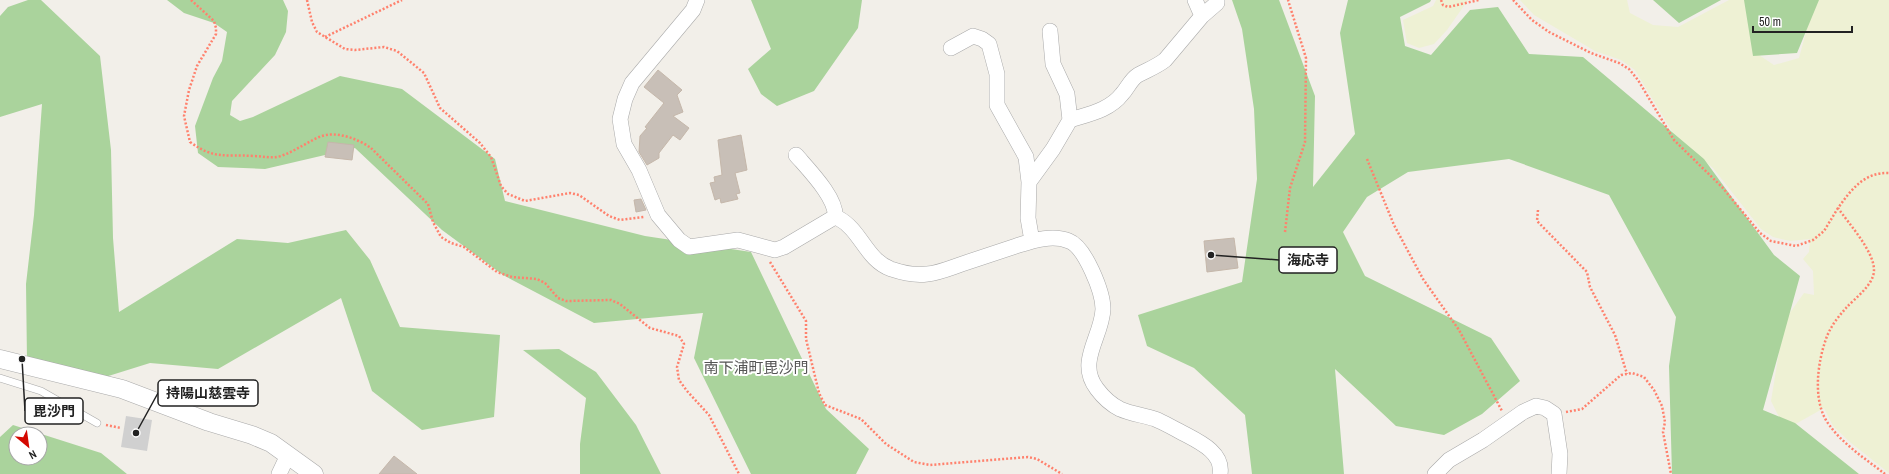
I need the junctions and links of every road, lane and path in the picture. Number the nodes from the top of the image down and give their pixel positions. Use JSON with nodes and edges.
{"nodes":[{"id":1,"x":191,"y":0,"type":"edge"},
{"id":2,"x":307,"y":0,"type":"edge"},
{"id":3,"x":402,"y":0,"type":"edge"},
{"id":4,"x":696,"y":0,"type":"edge"},
{"id":5,"x":1195,"y":0,"type":"edge"},
{"id":6,"x":1217,"y":0,"type":"edge"},
{"id":7,"x":1288,"y":0,"type":"edge"},
{"id":8,"x":1441,"y":0,"type":"edge"},
{"id":9,"x":1478,"y":0,"type":"edge"},
{"id":10,"x":1513,"y":0,"type":"edge"},
{"id":11,"x":1202,"y":16,"type":"junction"},
{"id":12,"x":1050,"y":31,"type":"dead end"},
{"id":13,"x":325,"y":37,"type":"junction"},
{"id":14,"x":951,"y":48,"type":"dead end"},
{"id":15,"x":1070,"y":120,"type":"junction"},
{"id":16,"x":796,"y":155,"type":"dead end"},
{"id":17,"x":1367,"y":159,"type":"dead end"},
{"id":18,"x":1889,"y":173,"type":"edge"},
{"id":19,"x":1029,"y":182,"type":"junction"},
{"id":20,"x":1838,"y":208,"type":"junction"},
{"id":21,"x":1538,"y":210,"type":"dead end"},
{"id":22,"x":658,"y":215,"type":"junction"},
{"id":23,"x":836,"y":218,"type":"junction"},
{"id":24,"x":1285,"y":232,"type":"dead end"},
{"id":25,"x":1032,"y":241,"type":"junction"},
{"id":26,"x":763,"y":247,"type":"junction"},
{"id":27,"x":0,"y":359,"type":"edge"},
{"id":28,"x":1627,"y":374,"type":"junction"},
{"id":29,"x":0,"y":378,"type":"edge"},
{"id":30,"x":1554,"y":414,"type":"junction"},
{"id":31,"x":1508,"y":422,"type":"junction"},
{"id":32,"x":97,"y":423,"type":"joint"},
{"id":33,"x":121,"y":428,"type":"dead end"},
{"id":34,"x":288,"y":455,"type":"junction"},
{"id":35,"x":279,"y":474,"type":"edge"},
{"id":36,"x":314,"y":474,"type":"edge"},
{"id":37,"x":739,"y":474,"type":"edge"},
{"id":38,"x":1062,"y":474,"type":"edge"},
{"id":39,"x":1220,"y":474,"type":"edge"},
{"id":40,"x":1435,"y":474,"type":"edge"},
{"id":41,"x":1559,"y":474,"type":"edge"},
{"id":42,"x":1671,"y":474,"type":"edge"},
{"id":43,"x":1885,"y":474,"type":"edge"}],
"edges":[{"from":1,"to":37,"type":"path"},
{"from":2,"to":13,"type":"path"},
{"from":3,"to":13,"type":"path"},
{"from":4,"to":22,"type":"street"},
{"from":5,"to":11,"type":"street"},
{"from":6,"to":11,"type":"street"},
{"from":7,"to":24,"type":"path"},
{"from":8,"to":9,"type":"path"},
{"from":10,"to":20,"type":"path"},
{"from":11,"to":15,"type":"street"},
{"from":12,"to":15,"type":"street"},
{"from":13,"to":22,"type":"path"},
{"from":14,"to":19,"type":"street"},
{"from":15,"to":19,"type":"street"},
{"from":16,"to":23,"type":"street"},
{"from":17,"to":31,"type":"path"},
{"from":18,"to":20,"type":"path"},
{"from":19,"to":25,"type":"street"},
{"from":20,"to":43,"type":"path"},
{"from":21,"to":28,"type":"path"},
{"from":22,"to":26,"type":"street"},
{"from":23,"to":25,"type":"street"},
{"from":23,"to":26,"type":"street"},
{"from":25,"to":39,"type":"street"},
{"from":26,"to":38,"type":"path"},
{"from":27,"to":34,"type":"street"},
{"from":28,"to":30,"type":"path"},
{"from":28,"to":42,"type":"path"},
{"from":29,"to":32,"type":"lane"},
{"from":30,"to":31,"type":"street"},
{"from":30,"to":41,"type":"street"},
{"from":31,"to":40,"type":"street"},
{"from":32,"to":33,"type":"path"},
{"from":34,"to":35,"type":"street"},
{"from":34,"to":36,"type":"street"}]}
